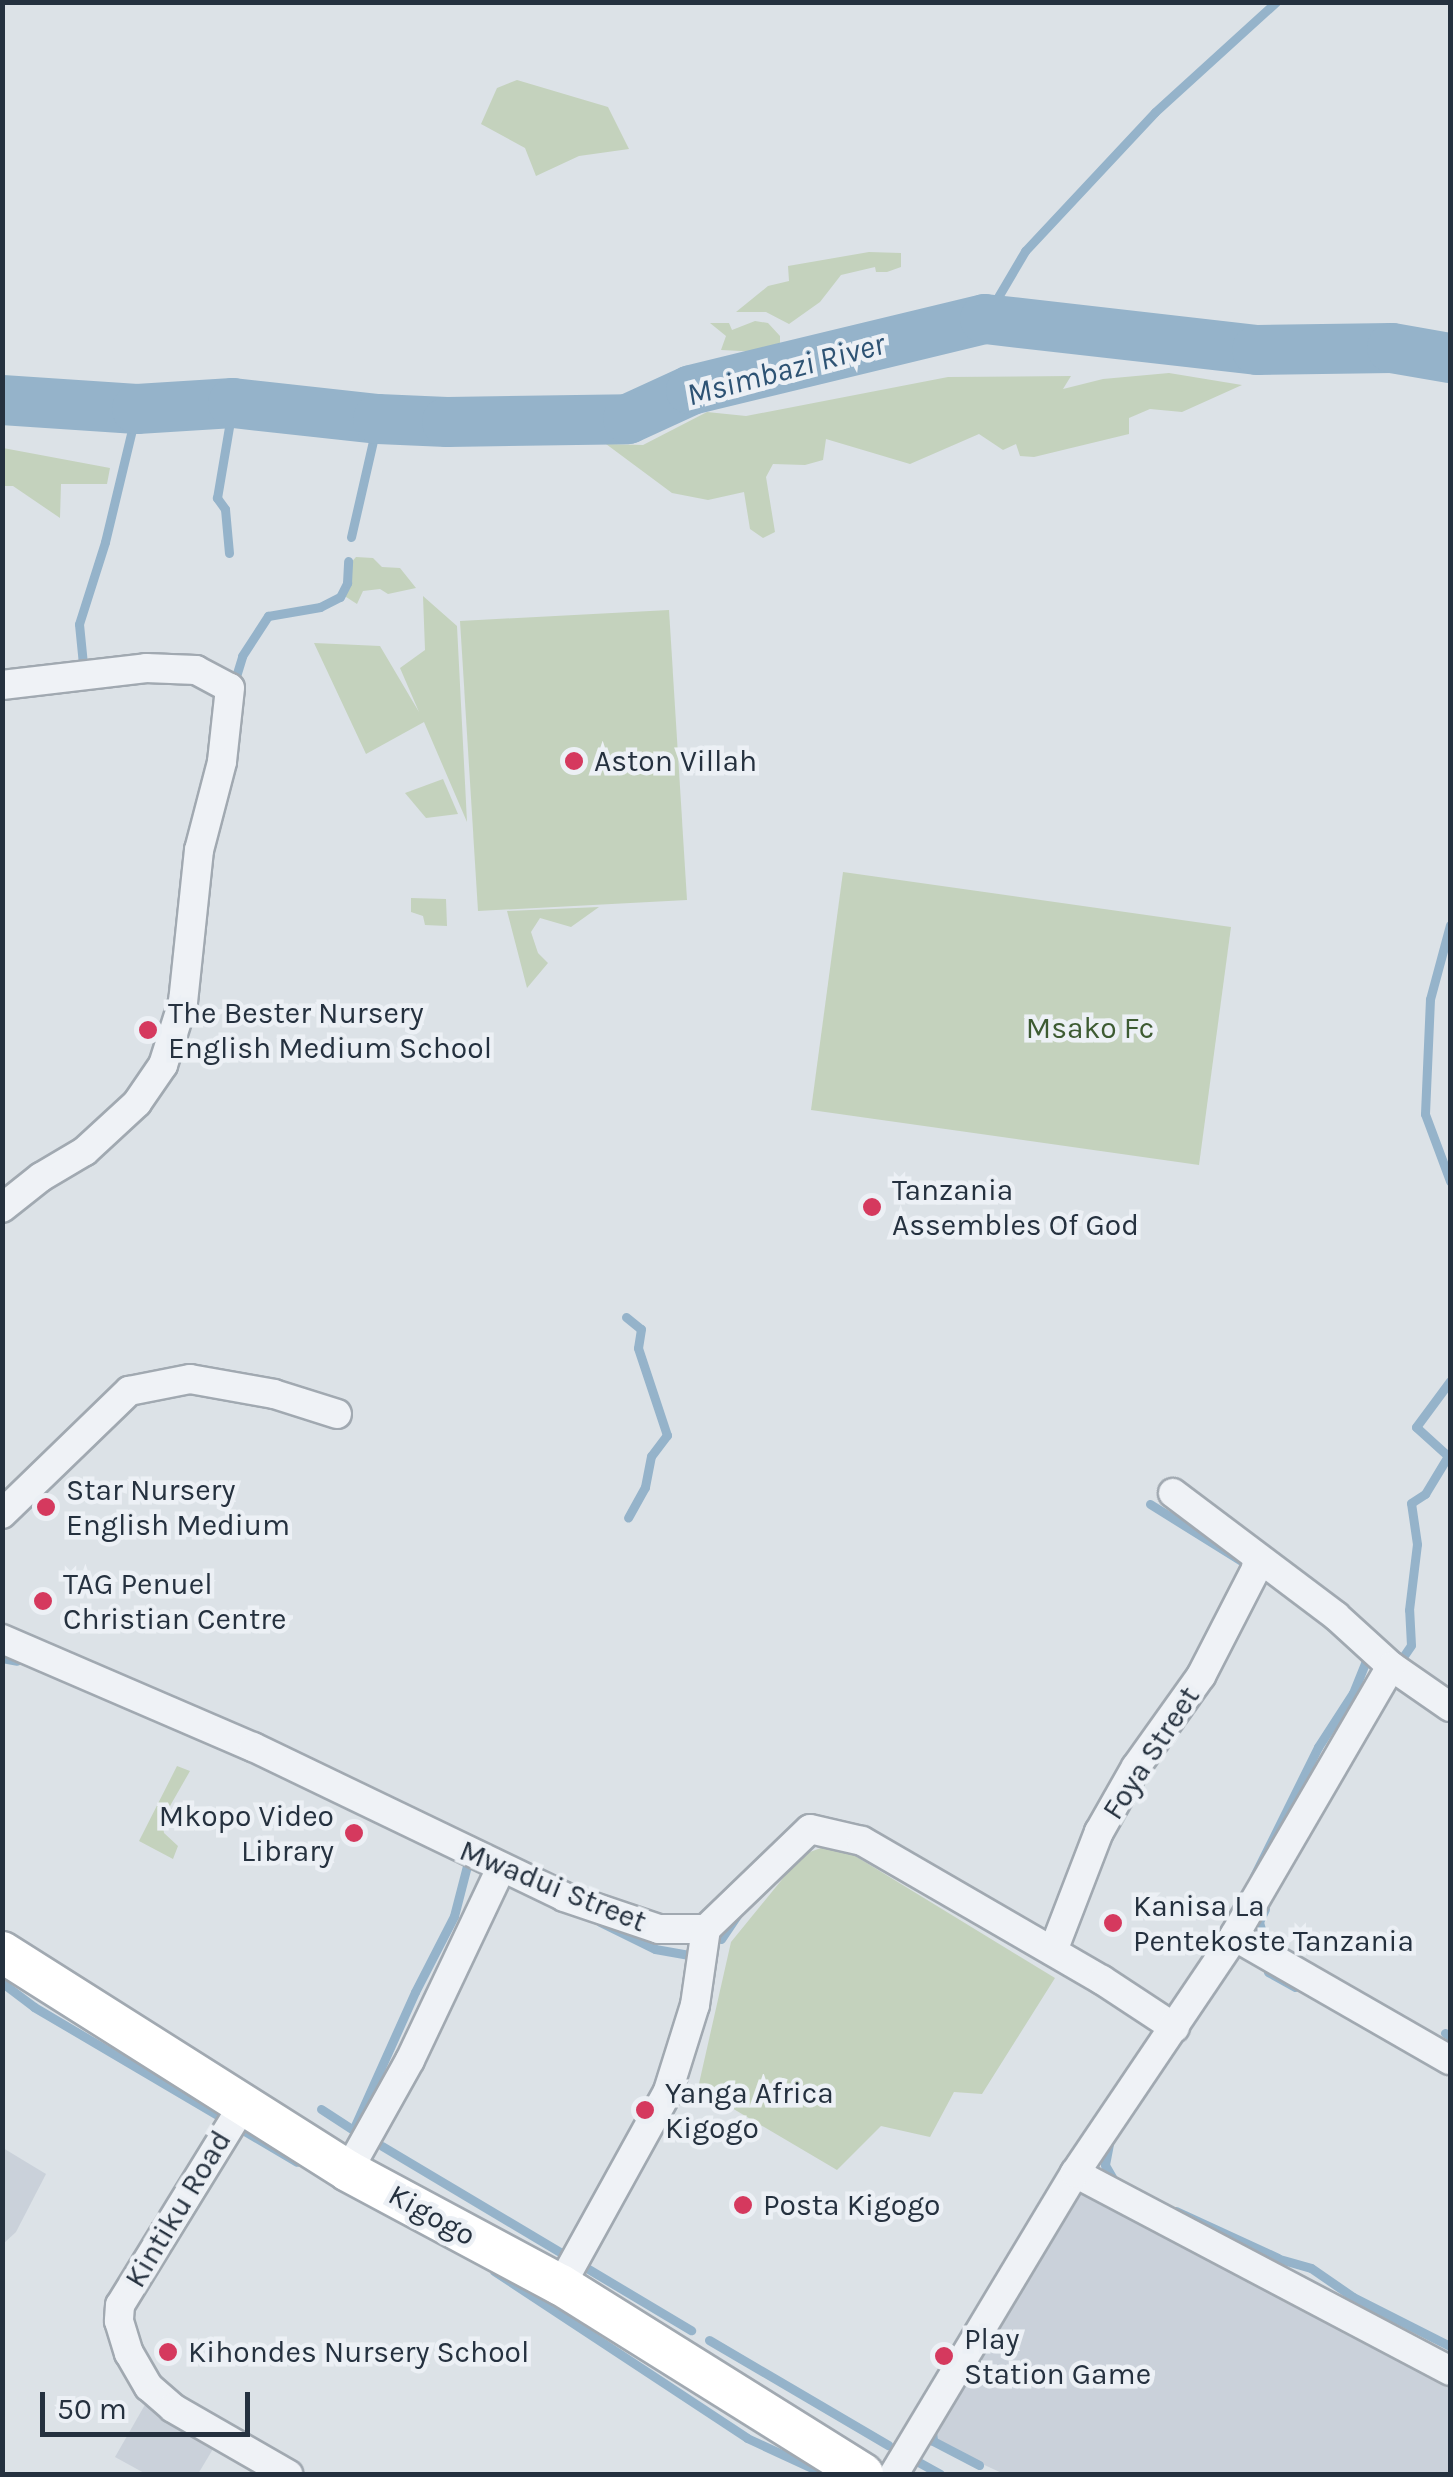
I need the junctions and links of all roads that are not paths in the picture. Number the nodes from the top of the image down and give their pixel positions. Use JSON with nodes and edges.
{"nodes":[{"id":1,"x":2,"y":686,"type":"edge"},
{"id":2,"x":2,"y":1208,"type":"edge"},
{"id":3,"x":337,"y":1414,"type":"dead end"},
{"id":4,"x":1173,"y":1493,"type":"dead end"},
{"id":5,"x":2,"y":1514,"type":"edge"},
{"id":6,"x":1257,"y":1560,"type":"junction"},
{"id":7,"x":2,"y":1638,"type":"edge"},
{"id":8,"x":1391,"y":1666,"type":"junction"},
{"id":9,"x":1450,"y":1706,"type":"edge"},
{"id":10,"x":501,"y":1868,"type":"junction"},
{"id":11,"x":706,"y":1929,"type":"junction"},
{"id":12,"x":1234,"y":1936,"type":"junction"},
{"id":13,"x":1054,"y":1951,"type":"junction"},
{"id":14,"x":2,"y":1952,"type":"edge"},
{"id":15,"x":1175,"y":2028,"type":"junction"},
{"id":16,"x":1450,"y":2060,"type":"edge"},
{"id":17,"x":245,"y":2102,"type":"junction"},
{"id":18,"x":348,"y":2171,"type":"junction"},
{"id":19,"x":1075,"y":2173,"type":"junction"},
{"id":20,"x":561,"y":2285,"type":"junction"},
{"id":21,"x":1450,"y":2370,"type":"edge"},
{"id":22,"x":288,"y":2474,"type":"edge"},
{"id":23,"x":863,"y":2474,"type":"edge"},
{"id":24,"x":894,"y":2474,"type":"edge"}],
"edges":[{"from":1,"to":2,"type":"street"},
{"from":3,"to":5,"type":"street"},
{"from":4,"to":6,"type":"street"},
{"from":6,"to":8,"type":"street"},
{"from":6,"to":13,"type":"street","name":"Foya Street"},
{"from":7,"to":10,"type":"street","name":"Mwadui Street"},
{"from":8,"to":9,"type":"street"},
{"from":8,"to":12,"type":"street"},
{"from":10,"to":11,"type":"street","name":"Mwadui Street"},
{"from":10,"to":18,"type":"street"},
{"from":11,"to":13,"type":"street"},
{"from":11,"to":20,"type":"street"},
{"from":12,"to":15,"type":"street"},
{"from":12,"to":16,"type":"street"},
{"from":13,"to":15,"type":"street"},
{"from":14,"to":17,"type":"main road","name":"Kigogo"},
{"from":15,"to":19,"type":"street"},
{"from":17,"to":18,"type":"main road","name":"Kigogo"},
{"from":17,"to":22,"type":"street","name":"Kintiku Road"},
{"from":18,"to":20,"type":"main road","name":"Kigogo"},
{"from":19,"to":21,"type":"street"},
{"from":19,"to":24,"type":"street"},
{"from":20,"to":23,"type":"main road","name":"Kigogo"}]}
